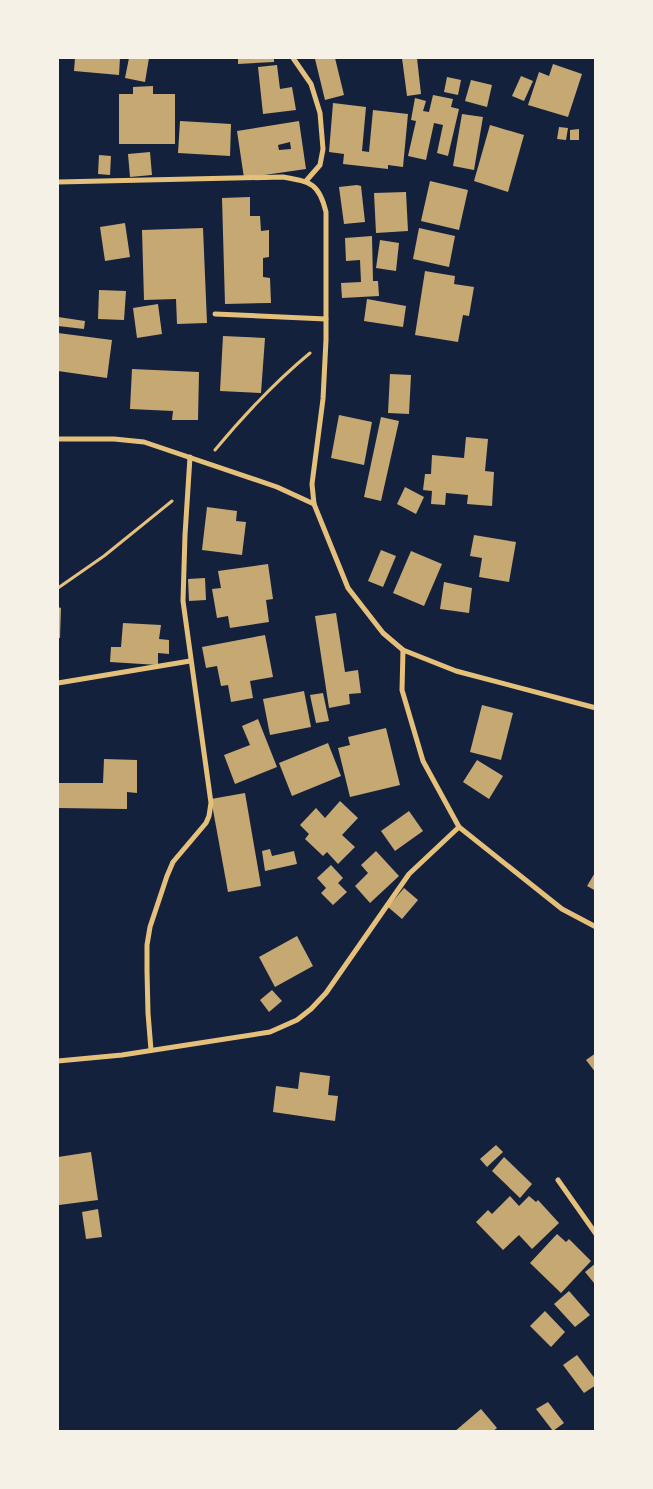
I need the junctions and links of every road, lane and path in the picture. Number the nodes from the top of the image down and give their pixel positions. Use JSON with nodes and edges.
{"nodes":[{"id":1,"x":293,"y":58,"type":"edge"},
{"id":2,"x":306,"y":181,"type":"junction"},
{"id":3,"x":58,"y":182,"type":"edge"},
{"id":4,"x":215,"y":314,"type":"dead end"},
{"id":5,"x":326,"y":319,"type":"junction"},
{"id":6,"x":326,"y":340,"type":"junction"},
{"id":7,"x":58,"y":439,"type":"edge"},
{"id":8,"x":190,"y":457,"type":"junction"},
{"id":9,"x":206,"y":462,"type":"junction"},
{"id":10,"x":188,"y":489,"type":"junction"},
{"id":11,"x":314,"y":504,"type":"junction"},
{"id":12,"x":58,"y":588,"type":"edge"},
{"id":13,"x":403,"y":650,"type":"junction"},
{"id":14,"x":190,"y":661,"type":"junction"},
{"id":15,"x":58,"y":684,"type":"edge"},
{"id":16,"x":596,"y":708,"type":"edge"},
{"id":17,"x":459,"y":827,"type":"junction"},
{"id":18,"x":596,"y":927,"type":"edge"},
{"id":19,"x":151,"y":1050,"type":"junction"},
{"id":20,"x":58,"y":1061,"type":"edge"},
{"id":21,"x":558,"y":1180,"type":"dead end"},
{"id":22,"x":596,"y":1234,"type":"edge"}],
"edges":[{"from":1,"to":2,"type":"street"},
{"from":2,"to":3,"type":"street"},
{"from":2,"to":5,"type":"street"},
{"from":4,"to":5,"type":"street"},
{"from":5,"to":6,"type":"street"},
{"from":6,"to":9,"type":"path"},
{"from":6,"to":11,"type":"street"},
{"from":7,"to":8,"type":"street"},
{"from":8,"to":9,"type":"street"},
{"from":8,"to":10,"type":"street"},
{"from":9,"to":11,"type":"street"},
{"from":10,"to":12,"type":"path"},
{"from":10,"to":14,"type":"street"},
{"from":11,"to":13,"type":"street"},
{"from":13,"to":16,"type":"street"},
{"from":13,"to":17,"type":"street"},
{"from":14,"to":15,"type":"street"},
{"from":14,"to":19,"type":"street"},
{"from":17,"to":18,"type":"street"},
{"from":17,"to":19,"type":"street"},
{"from":19,"to":20,"type":"street"},
{"from":21,"to":22,"type":"street"}]}
